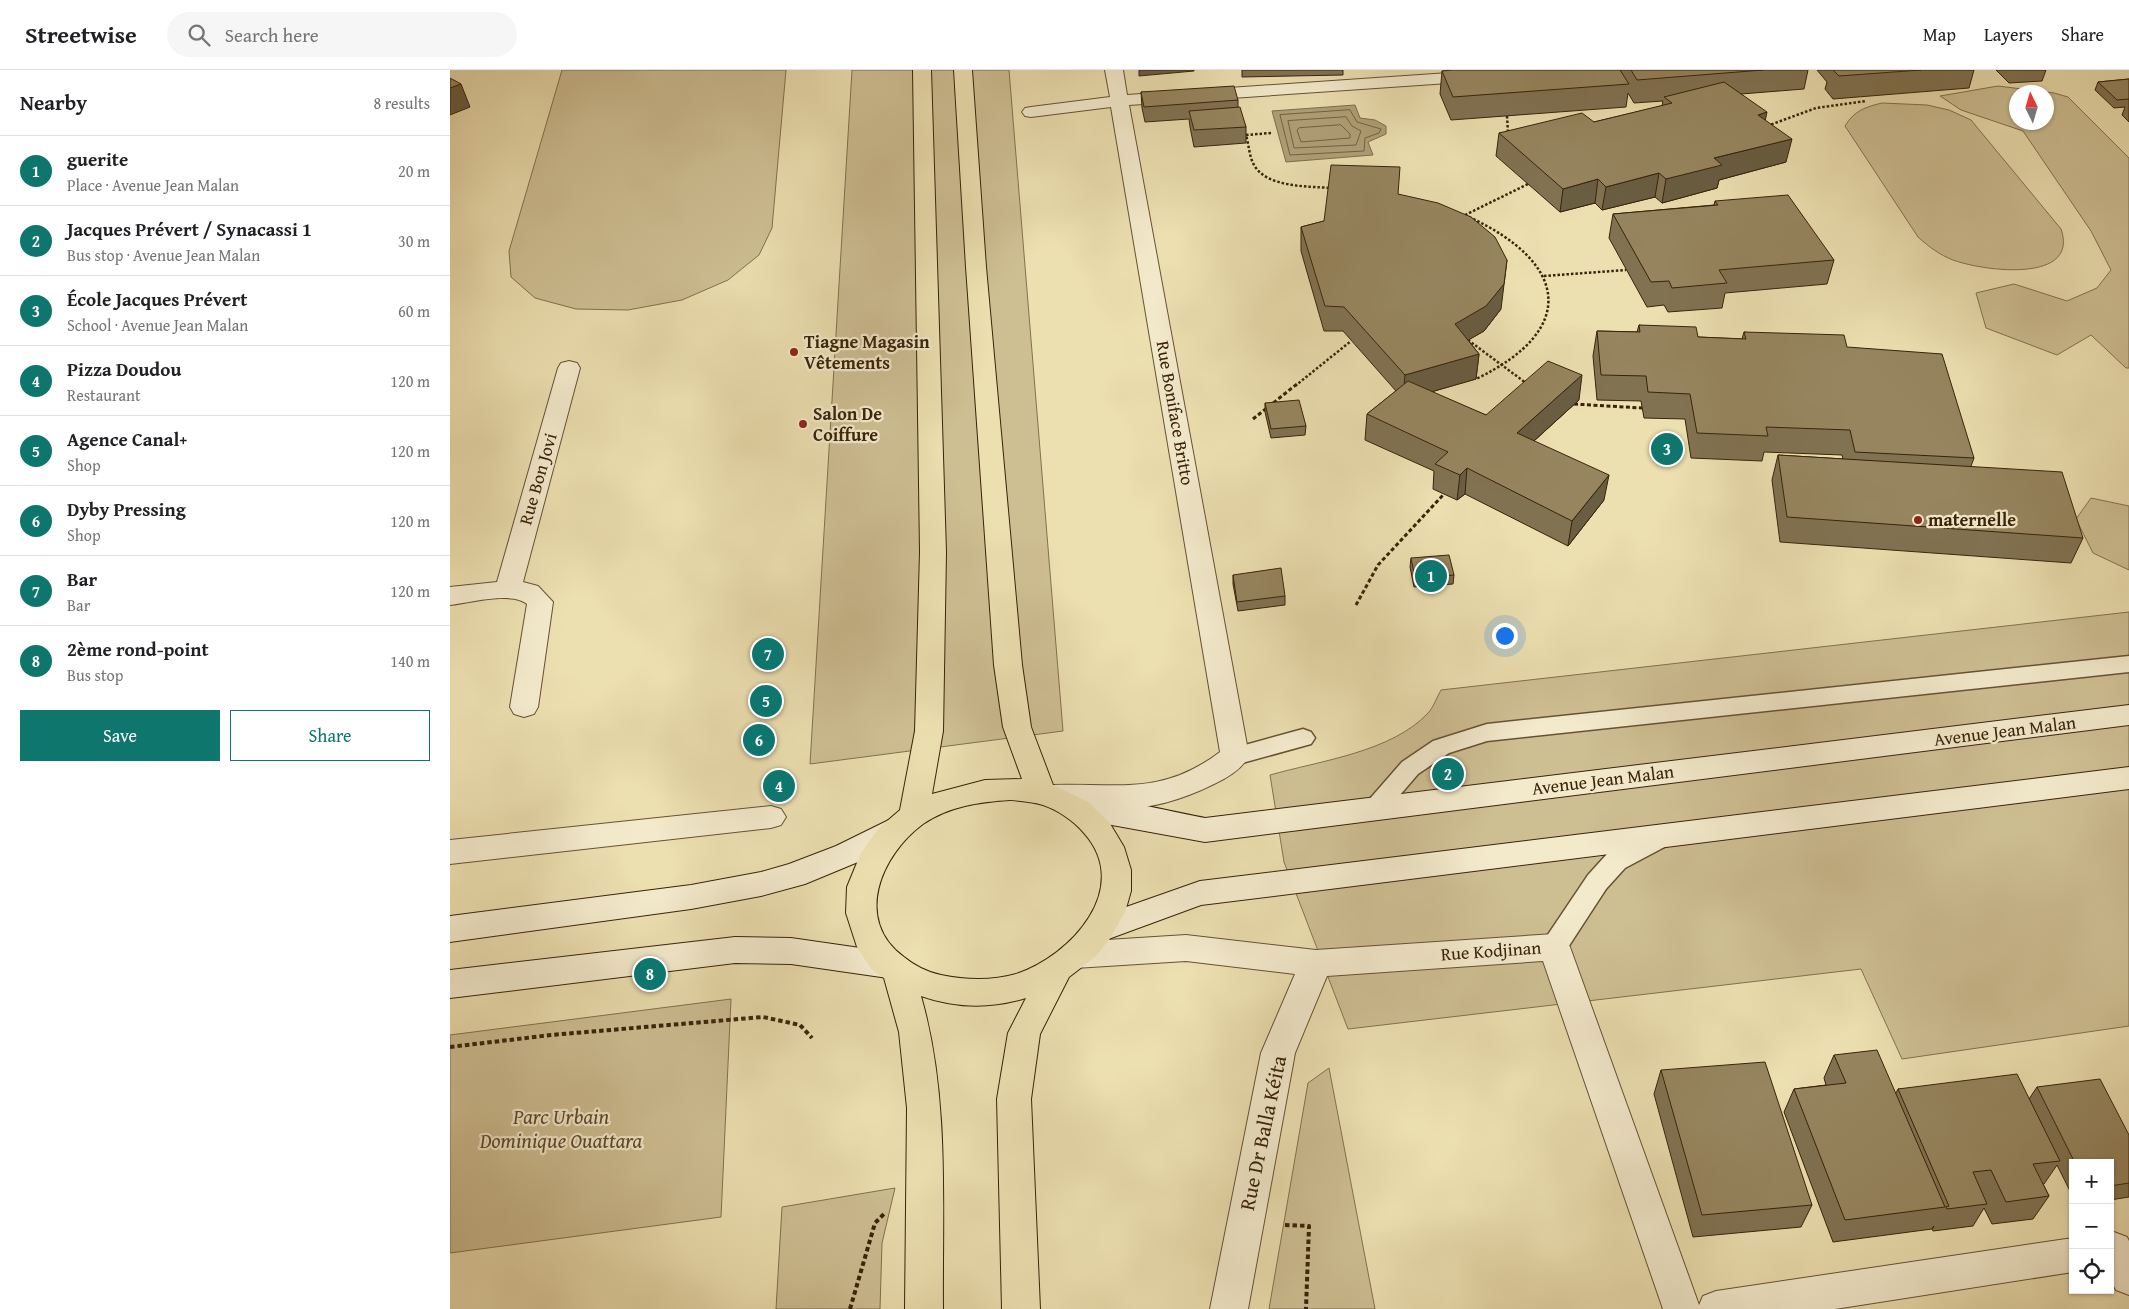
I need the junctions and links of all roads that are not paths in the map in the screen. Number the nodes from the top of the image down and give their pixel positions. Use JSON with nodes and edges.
{"nodes":[{"id":1,"x":922,"y":70,"type":"edge"},
{"id":2,"x":963,"y":70,"type":"edge"},
{"id":3,"x":1114,"y":70,"type":"edge"},
{"id":4,"x":1492,"y":75,"type":"edge"},
{"id":5,"x":1120,"y":100,"type":"junction"},
{"id":6,"x":1032,"y":112,"type":"dead end"},
{"id":7,"x":569,"y":368,"type":"dead end"},
{"id":8,"x":508,"y":589,"type":"junction"},
{"id":9,"x":450,"y":596,"type":"edge"},
{"id":10,"x":2129,"y":664,"type":"edge"},
{"id":11,"x":524,"y":707,"type":"dead end"},
{"id":12,"x":2129,"y":715,"type":"edge"},
{"id":13,"x":1303,"y":738,"type":"dead end"},
{"id":14,"x":1235,"y":756,"type":"junction"},
{"id":15,"x":2129,"y":778,"type":"edge"},
{"id":16,"x":1047,"y":795,"type":"junction"},
{"id":17,"x":1373,"y":809,"type":"junction"},
{"id":18,"x":1078,"y":810,"type":"junction"},
{"id":19,"x":771,"y":817,"type":"dead end"},
{"id":20,"x":907,"y":821,"type":"junction"},
{"id":21,"x":1666,"y":834,"type":"junction"},
{"id":22,"x":450,"y":852,"type":"edge"},
{"id":23,"x":1103,"y":928,"type":"junction"},
{"id":24,"x":450,"y":929,"type":"edge"},
{"id":25,"x":1554,"y":947,"type":"junction"},
{"id":26,"x":1066,"y":963,"type":"junction"},
{"id":27,"x":1316,"y":963,"type":"junction"},
{"id":28,"x":893,"y":969,"type":"junction"},
{"id":29,"x":450,"y":984,"type":"edge"},
{"id":30,"x":2069,"y":1256,"type":"edge"},
{"id":31,"x":924,"y":1309,"type":"edge"},
{"id":32,"x":1020,"y":1309,"type":"edge"},
{"id":33,"x":1229,"y":1309,"type":"edge"},
{"id":34,"x":1682,"y":1309,"type":"edge"},
{"id":35,"x":1716,"y":1309,"type":"edge"}],
"edges":[{"from":1,"to":20,"type":"highway"},
{"from":2,"to":16,"type":"highway"},
{"from":3,"to":5,"type":"street","name":"Rue Boniface Britto"},
{"from":4,"to":5,"type":"street"},
{"from":5,"to":6,"type":"street"},
{"from":5,"to":14,"type":"street","name":"Rue Boniface Britto"},
{"from":7,"to":8,"type":"street","name":"Rue Bon Jovi"},
{"from":8,"to":9,"type":"street"},
{"from":8,"to":11,"type":"street"},
{"from":10,"to":17,"type":"lane"},
{"from":12,"to":17,"type":"street","name":"Avenue Jean Malan"},
{"from":13,"to":14,"type":"lane"},
{"from":14,"to":16,"type":"street"},
{"from":15,"to":21,"type":"street"},
{"from":16,"to":18,"type":"highway"},
{"from":16,"to":20,"type":"highway"},
{"from":17,"to":18,"type":"street","name":"Avenue Jean Malan"},
{"from":18,"to":23,"type":"highway"},
{"from":19,"to":22,"type":"street"},
{"from":20,"to":24,"type":"street"},
{"from":20,"to":28,"type":"highway"},
{"from":21,"to":23,"type":"street"},
{"from":21,"to":25,"type":"lane"},
{"from":23,"to":26,"type":"highway"},
{"from":25,"to":27,"type":"street","name":"Rue Kodjinan"},
{"from":25,"to":34,"type":"street","name":"Rue Kodjinan"},
{"from":26,"to":27,"type":"street","name":"Rue Kodjinan"},
{"from":26,"to":28,"type":"highway"},
{"from":26,"to":32,"type":"highway"},
{"from":27,"to":33,"type":"street","name":"Rue Dr Balla Kéita"},
{"from":28,"to":29,"type":"street"},
{"from":28,"to":31,"type":"highway"},
{"from":30,"to":35,"type":"street"}]}
